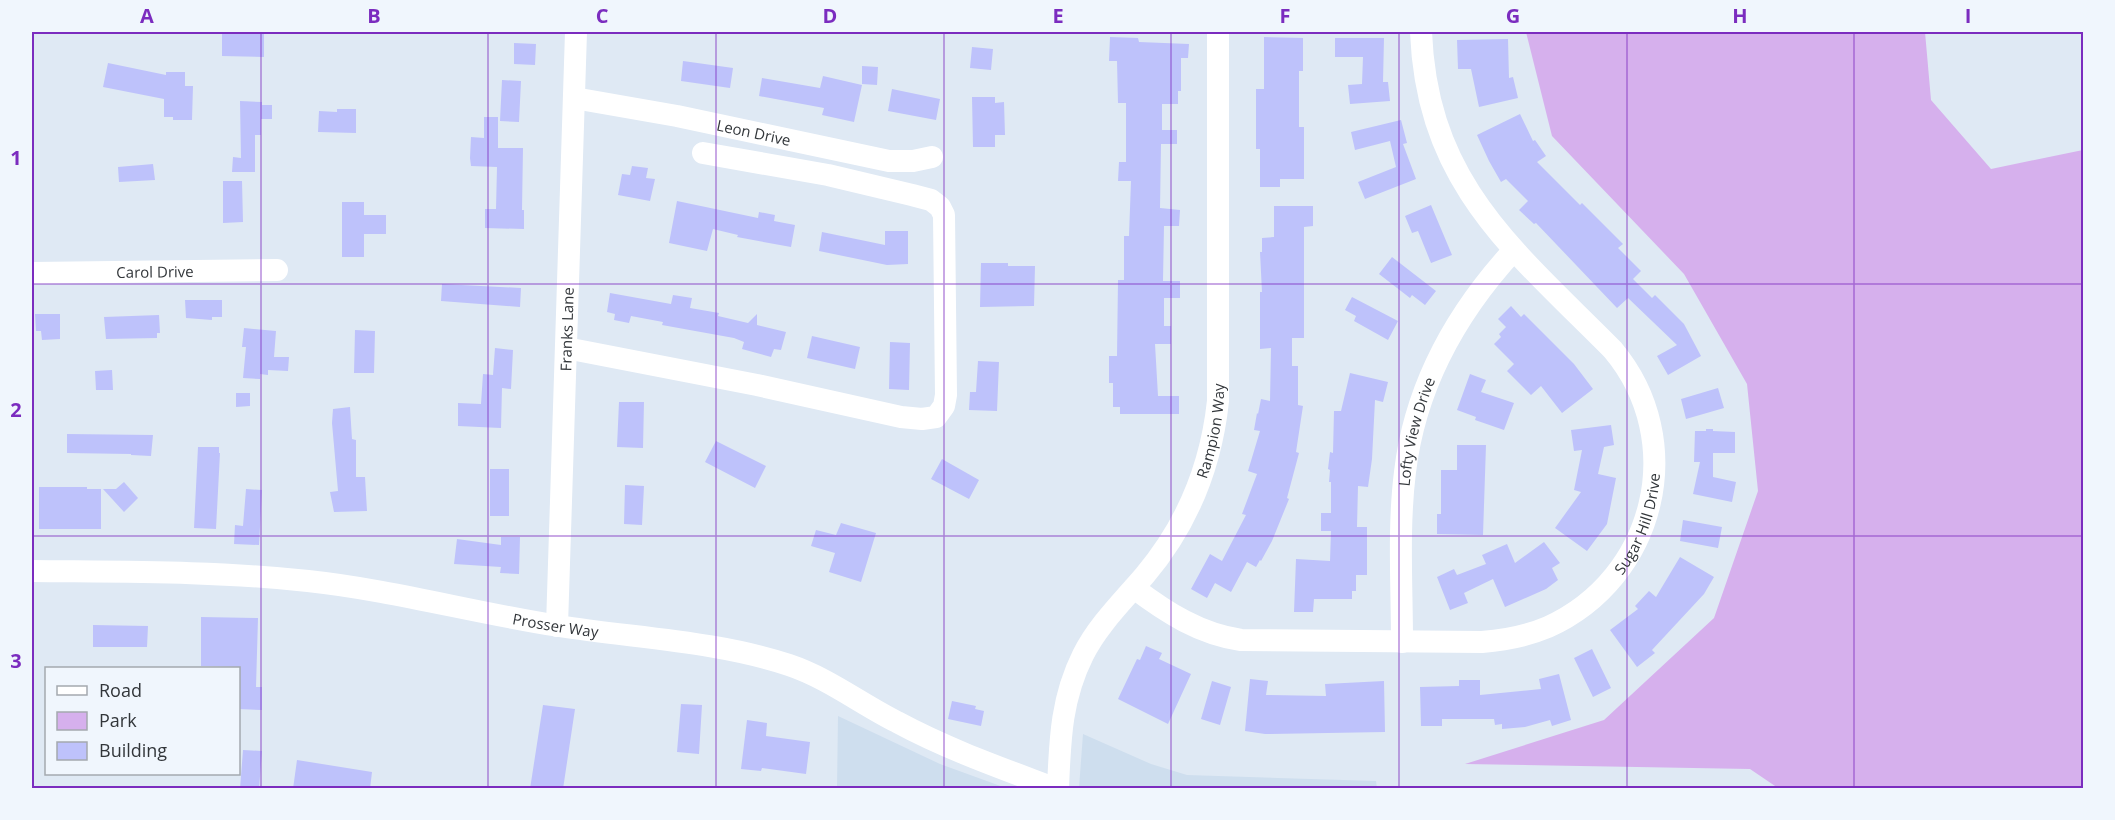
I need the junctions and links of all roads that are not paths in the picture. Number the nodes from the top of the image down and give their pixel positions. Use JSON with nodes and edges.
{"nodes":[{"id":1,"x":576,"y":32,"type":"edge"},
{"id":2,"x":1218,"y":32,"type":"edge"},
{"id":3,"x":1421,"y":32,"type":"edge"},
{"id":4,"x":574,"y":98,"type":"junction"},
{"id":5,"x":703,"y":153,"type":"dead end"},
{"id":6,"x":932,"y":157,"type":"dead end"},
{"id":7,"x":1514,"y":250,"type":"junction"},
{"id":8,"x":277,"y":270,"type":"dead end"},
{"id":9,"x":32,"y":273,"type":"edge"},
{"id":10,"x":566,"y":348,"type":"junction"},
{"id":11,"x":32,"y":571,"type":"edge"},
{"id":12,"x":1134,"y":588,"type":"junction"},
{"id":13,"x":557,"y":626,"type":"junction"},
{"id":14,"x":1402,"y":642,"type":"junction"},
{"id":15,"x":1056,"y":789,"type":"edge"}],
"edges":[{"from":1,"to":4,"type":"street","name":"Franks Lane"},
{"from":2,"to":12,"type":"street","name":"Rampion Way"},
{"from":3,"to":7,"type":"street","name":"Sugar Hill Drive"},
{"from":4,"to":6,"type":"street","name":"Leon Drive"},
{"from":4,"to":10,"type":"street","name":"Franks Lane"},
{"from":5,"to":10,"type":"street"},
{"from":7,"to":14,"type":"street","name":"Lofty View Drive"},
{"from":7,"to":14,"type":"street","name":"Sugar Hill Drive"},
{"from":8,"to":9,"type":"street","name":"Carol Drive"},
{"from":10,"to":13,"type":"street","name":"Franks Lane"},
{"from":11,"to":13,"type":"street","name":"Prosser Way"},
{"from":12,"to":14,"type":"street","name":"Sugar Hill Drive"},
{"from":12,"to":15,"type":"street","name":"Rampion Way"},
{"from":13,"to":15,"type":"street","name":"Prosser Way"}]}
